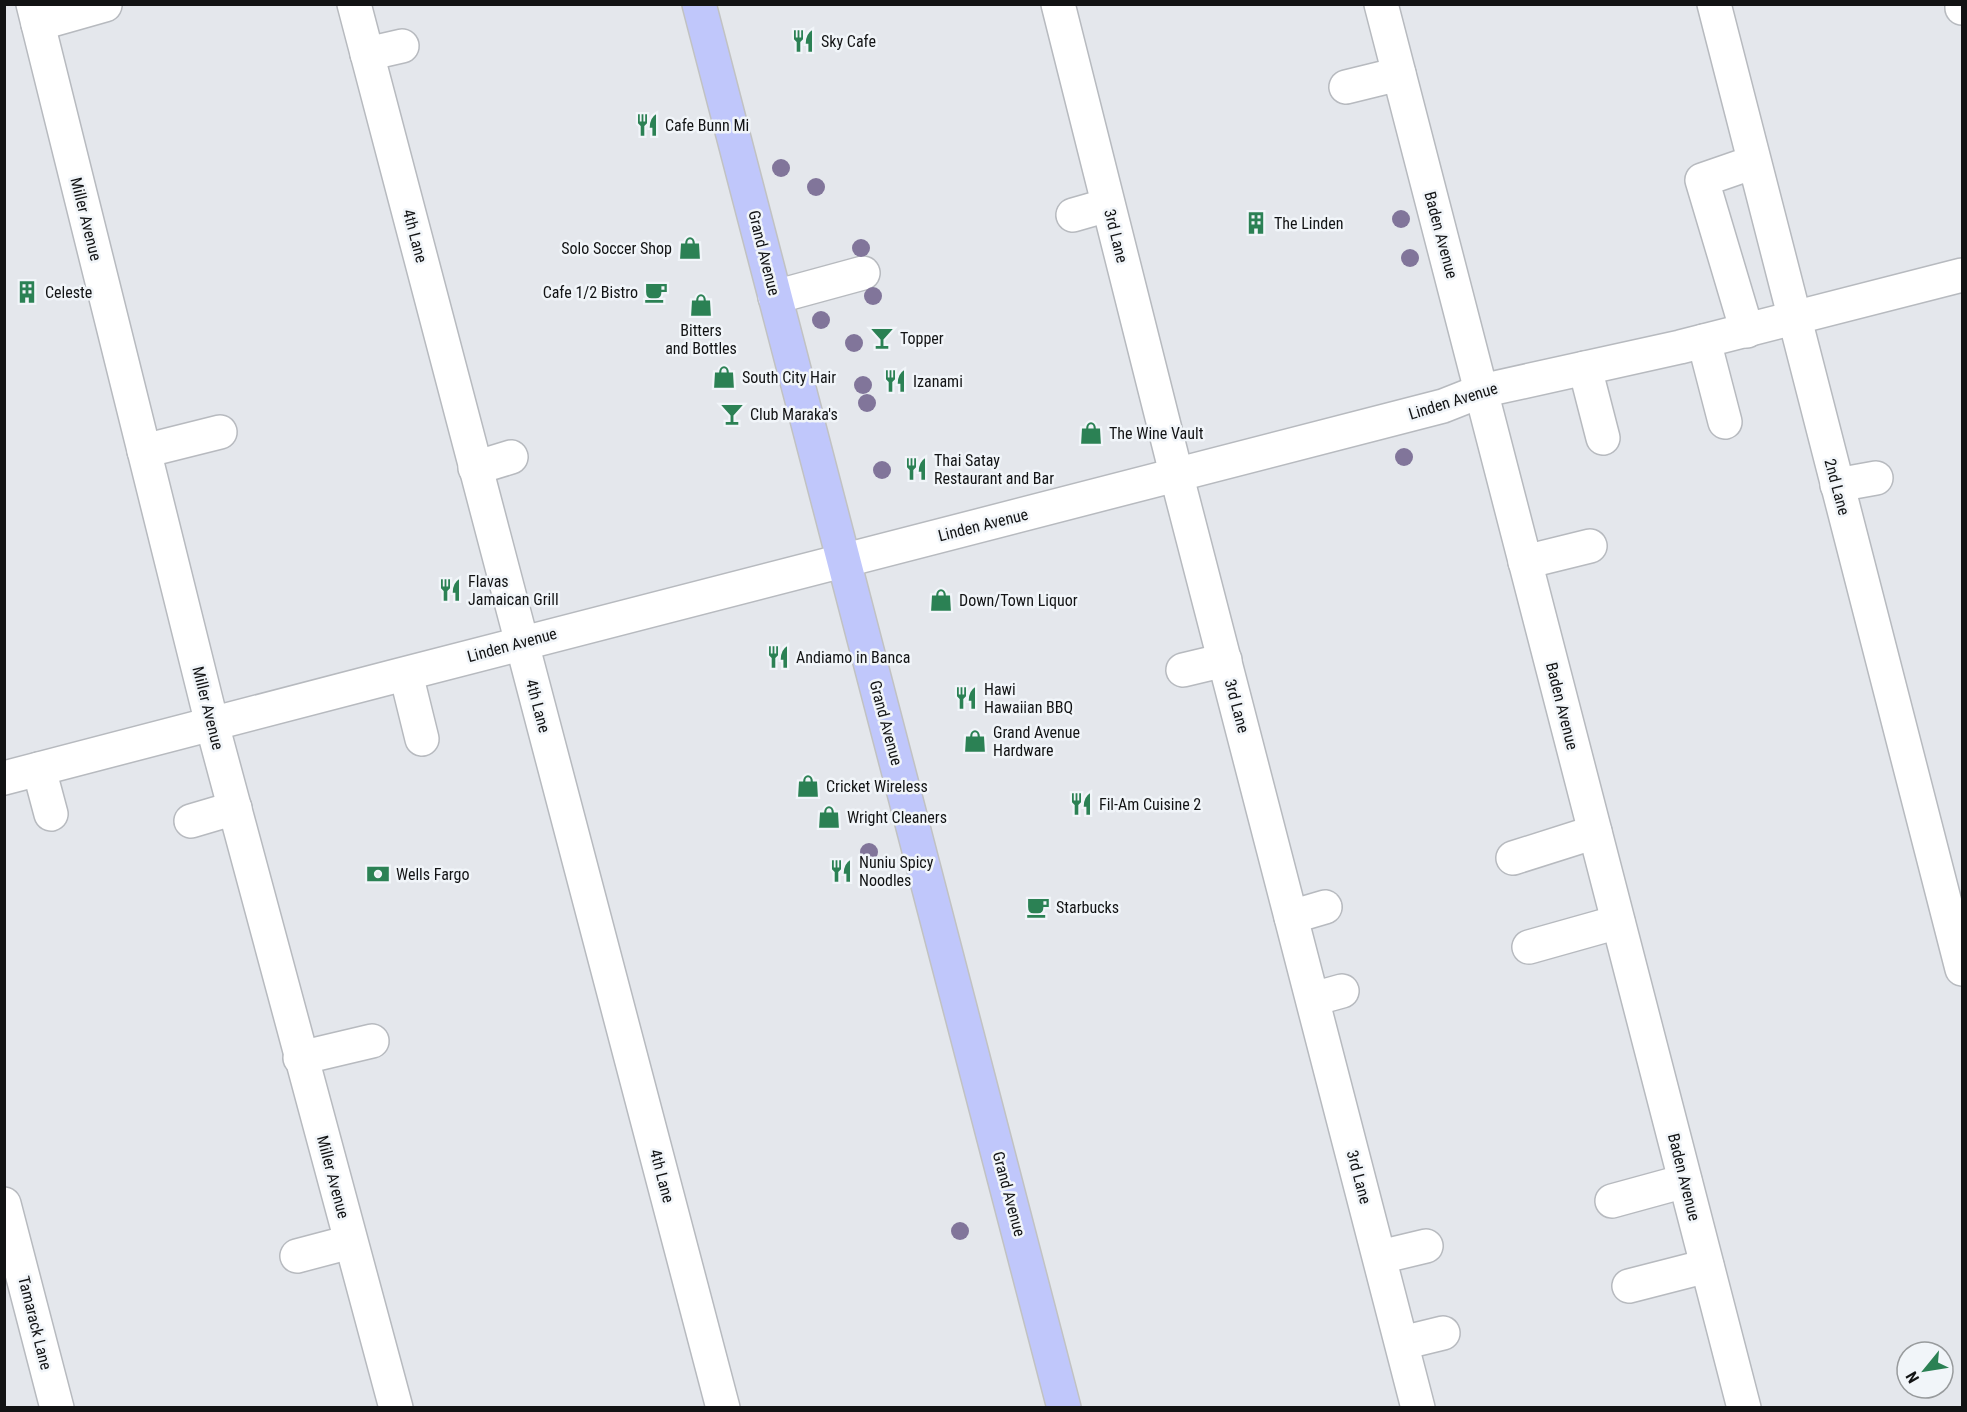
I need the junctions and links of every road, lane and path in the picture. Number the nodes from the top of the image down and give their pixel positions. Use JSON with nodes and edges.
{"nodes":[{"id":1,"x":354,"y":4,"type":"edge"},
{"id":2,"x":699,"y":4,"type":"edge"},
{"id":3,"x":1058,"y":4,"type":"edge"},
{"id":4,"x":1381,"y":4,"type":"edge"},
{"id":5,"x":1714,"y":4,"type":"edge"},
{"id":6,"x":105,"y":5,"type":"edge"},
{"id":7,"x":35,"y":14,"type":"edge"},
{"id":8,"x":402,"y":46,"type":"dead end"},
{"id":9,"x":367,"y":54,"type":"junction"},
{"id":10,"x":1399,"y":74,"type":"junction"},
{"id":11,"x":1346,"y":87,"type":"dead end"},
{"id":12,"x":1754,"y":162,"type":"junction"},
{"id":13,"x":1108,"y":205,"type":"junction"},
{"id":14,"x":1073,"y":215,"type":"dead end"},
{"id":15,"x":863,"y":273,"type":"dead end"},
{"id":16,"x":1962,"y":275,"type":"edge"},
{"id":17,"x":775,"y":297,"type":"junction"},
{"id":18,"x":1794,"y":319,"type":"junction"},
{"id":19,"x":1747,"y":331,"type":"junction"},
{"id":20,"x":1704,"y":342,"type":"junction"},
{"id":21,"x":1585,"y":368,"type":"junction"},
{"id":22,"x":1481,"y":391,"type":"junction"},
{"id":23,"x":1725,"y":422,"type":"dead end"},
{"id":24,"x":220,"y":432,"type":"dead end"},
{"id":25,"x":1603,"y":438,"type":"dead end"},
{"id":26,"x":144,"y":451,"type":"junction"},
{"id":27,"x":511,"y":457,"type":"dead end"},
{"id":28,"x":475,"y":468,"type":"junction"},
{"id":29,"x":1177,"y":477,"type":"junction"},
{"id":30,"x":1876,"y":478,"type":"dead end"},
{"id":31,"x":1837,"y":485,"type":"junction"},
{"id":32,"x":1590,"y":546,"type":"dead end"},
{"id":33,"x":844,"y":560,"type":"junction"},
{"id":34,"x":1525,"y":562,"type":"junction"},
{"id":35,"x":521,"y":643,"type":"junction"},
{"id":36,"x":1225,"y":660,"type":"junction"},
{"id":37,"x":1183,"y":669,"type":"dead end"},
{"id":38,"x":406,"y":674,"type":"junction"},
{"id":39,"x":212,"y":724,"type":"junction"},
{"id":40,"x":422,"y":739,"type":"dead end"},
{"id":41,"x":39,"y":769,"type":"junction"},
{"id":42,"x":4,"y":778,"type":"edge"},
{"id":43,"x":235,"y":808,"type":"junction"},
{"id":44,"x":51,"y":814,"type":"dead end"},
{"id":45,"x":191,"y":821,"type":"dead end"},
{"id":46,"x":1595,"y":832,"type":"junction"},
{"id":47,"x":1513,"y":858,"type":"dead end"},
{"id":48,"x":1325,"y":907,"type":"dead end"},
{"id":49,"x":1291,"y":917,"type":"junction"},
{"id":50,"x":1618,"y":922,"type":"junction"},
{"id":51,"x":1529,"y":947,"type":"dead end"},
{"id":52,"x":1962,"y":969,"type":"edge"},
{"id":53,"x":372,"y":1041,"type":"dead end"},
{"id":54,"x":300,"y":1058,"type":"junction"},
{"id":55,"x":1685,"y":1181,"type":"junction"},
{"id":56,"x":1612,"y":1201,"type":"dead end"},
{"id":57,"x":4,"y":1204,"type":"edge"},
{"id":58,"x":351,"y":1242,"type":"junction"},
{"id":59,"x":1426,"y":1246,"type":"dead end"},
{"id":60,"x":297,"y":1256,"type":"dead end"},
{"id":61,"x":1380,"y":1257,"type":"junction"},
{"id":62,"x":1707,"y":1266,"type":"junction"},
{"id":63,"x":1629,"y":1286,"type":"dead end"},
{"id":64,"x":1443,"y":1333,"type":"dead end"},
{"id":65,"x":1402,"y":1343,"type":"junction"},
{"id":66,"x":57,"y":1407,"type":"edge"},
{"id":67,"x":396,"y":1407,"type":"edge"},
{"id":68,"x":723,"y":1407,"type":"edge"},
{"id":69,"x":1064,"y":1407,"type":"edge"},
{"id":70,"x":1419,"y":1407,"type":"edge"},
{"id":71,"x":1744,"y":1407,"type":"edge"}],
"edges":[{"from":1,"to":9,"type":"street","name":"4th Lane"},
{"from":2,"to":17,"type":"main road","name":"Grand Avenue"},
{"from":3,"to":13,"type":"street","name":"3rd Lane"},
{"from":4,"to":10,"type":"street","name":"Baden Avenue"},
{"from":5,"to":12,"type":"street","name":"2nd Lane"},
{"from":6,"to":7,"type":"street"},
{"from":7,"to":26,"type":"street","name":"Miller Avenue"},
{"from":8,"to":9,"type":"street"},
{"from":9,"to":28,"type":"street","name":"4th Lane"},
{"from":10,"to":11,"type":"street"},
{"from":10,"to":22,"type":"street","name":"Baden Avenue"},
{"from":12,"to":18,"type":"street","name":"2nd Lane"},
{"from":12,"to":19,"type":"street"},
{"from":13,"to":14,"type":"street"},
{"from":13,"to":29,"type":"street","name":"3rd Lane"},
{"from":15,"to":17,"type":"street"},
{"from":16,"to":18,"type":"street","name":"Linden Avenue"},
{"from":17,"to":33,"type":"main road","name":"Grand Avenue"},
{"from":18,"to":19,"type":"street","name":"Linden Avenue"},
{"from":18,"to":31,"type":"street","name":"2nd Lane"},
{"from":19,"to":20,"type":"street","name":"Linden Avenue"},
{"from":20,"to":21,"type":"street","name":"Linden Avenue"},
{"from":20,"to":23,"type":"street"},
{"from":21,"to":22,"type":"street","name":"Linden Avenue"},
{"from":21,"to":25,"type":"street"},
{"from":22,"to":29,"type":"street","name":"Linden Avenue"},
{"from":22,"to":34,"type":"street","name":"Baden Avenue"},
{"from":24,"to":26,"type":"street"},
{"from":26,"to":39,"type":"street","name":"Miller Avenue"},
{"from":27,"to":28,"type":"street"},
{"from":28,"to":35,"type":"street","name":"4th Lane"},
{"from":29,"to":33,"type":"street","name":"Linden Avenue"},
{"from":29,"to":36,"type":"street","name":"3rd Lane"},
{"from":30,"to":31,"type":"street"},
{"from":31,"to":52,"type":"street","name":"2nd Lane"},
{"from":32,"to":34,"type":"street"},
{"from":33,"to":35,"type":"street","name":"Linden Avenue"},
{"from":33,"to":69,"type":"main road","name":"Grand Avenue"},
{"from":34,"to":46,"type":"street","name":"Baden Avenue"},
{"from":35,"to":38,"type":"street","name":"Linden Avenue"},
{"from":35,"to":68,"type":"street","name":"4th Lane"},
{"from":36,"to":37,"type":"street"},
{"from":36,"to":49,"type":"street","name":"3rd Lane"},
{"from":38,"to":39,"type":"street","name":"Linden Avenue"},
{"from":38,"to":40,"type":"street"},
{"from":39,"to":41,"type":"street","name":"Linden Avenue"},
{"from":39,"to":43,"type":"street","name":"Miller Avenue"},
{"from":41,"to":42,"type":"street","name":"Linden Avenue"},
{"from":41,"to":44,"type":"street"},
{"from":43,"to":45,"type":"street"},
{"from":43,"to":54,"type":"street","name":"Miller Avenue"},
{"from":46,"to":47,"type":"street"},
{"from":46,"to":50,"type":"street","name":"Baden Avenue"},
{"from":48,"to":49,"type":"street"},
{"from":49,"to":61,"type":"street","name":"3rd Lane"},
{"from":50,"to":51,"type":"street"},
{"from":50,"to":55,"type":"street","name":"Baden Avenue"},
{"from":53,"to":54,"type":"street"},
{"from":54,"to":58,"type":"street","name":"Miller Avenue"},
{"from":55,"to":56,"type":"street"},
{"from":55,"to":62,"type":"street","name":"Baden Avenue"},
{"from":57,"to":66,"type":"street","name":"Tamarack Lane"},
{"from":58,"to":60,"type":"street"},
{"from":58,"to":67,"type":"street","name":"Miller Avenue"},
{"from":59,"to":61,"type":"street"},
{"from":61,"to":65,"type":"street","name":"3rd Lane"},
{"from":62,"to":63,"type":"street"},
{"from":62,"to":71,"type":"street","name":"Baden Avenue"},
{"from":64,"to":65,"type":"street"},
{"from":65,"to":70,"type":"street","name":"3rd Lane"}]}
